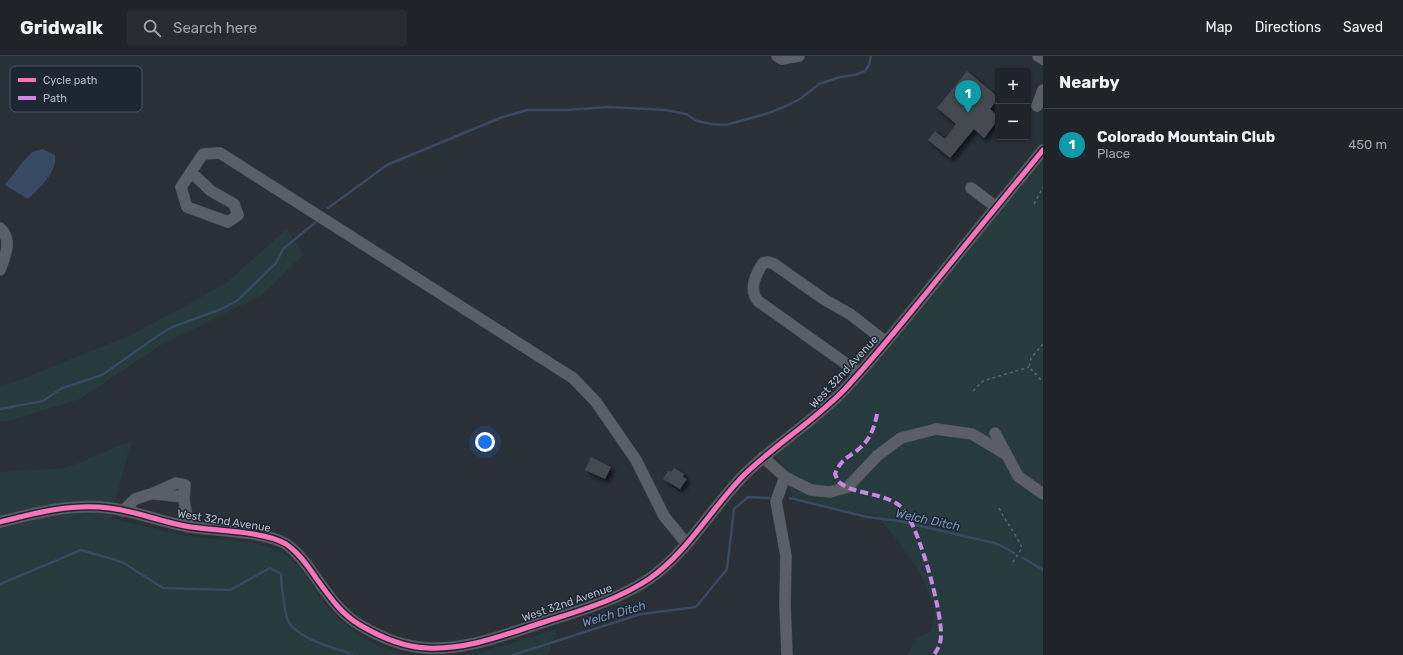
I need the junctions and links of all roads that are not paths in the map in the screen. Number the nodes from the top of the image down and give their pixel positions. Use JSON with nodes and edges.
{"nodes":[{"id":1,"x":777,"y":56,"type":"edge"},
{"id":2,"x":799,"y":56,"type":"edge"},
{"id":3,"x":1038,"y":56,"type":"edge"},
{"id":4,"x":1043,"y":59,"type":"edge"},
{"id":5,"x":1043,"y":90,"type":"edge"},
{"id":6,"x":1037,"y":106,"type":"dead end"},
{"id":7,"x":1043,"y":150,"type":"edge"},
{"id":8,"x":191,"y":172,"type":"junction"},
{"id":9,"x":971,"y":188,"type":"dead end"},
{"id":10,"x":996,"y":207,"type":"junction"},
{"id":11,"x":0,"y":228,"type":"edge"},
{"id":12,"x":0,"y":270,"type":"edge"},
{"id":13,"x":886,"y":342,"type":"junction"},
{"id":14,"x":859,"y":373,"type":"junction"},
{"id":15,"x":995,"y":433,"type":"dead end"},
{"id":16,"x":1006,"y":455,"type":"junction"},
{"id":17,"x":763,"y":457,"type":"junction"},
{"id":18,"x":785,"y":477,"type":"junction"},
{"id":19,"x":1043,"y":494,"type":"edge"},
{"id":20,"x":123,"y":511,"type":"junction"},
{"id":21,"x":0,"y":522,"type":"edge"},
{"id":22,"x":188,"y":527,"type":"junction"},
{"id":23,"x":686,"y":543,"type":"junction"},
{"id":24,"x":787,"y":655,"type":"edge"}],
"edges":[{"from":1,"to":2,"type":"street"},
{"from":3,"to":4,"type":"street"},
{"from":5,"to":6,"type":"street"},
{"from":7,"to":10,"type":"street","name":"West 32nd Avenue"},
{"from":8,"to":8,"type":"street"},
{"from":8,"to":23,"type":"street"},
{"from":9,"to":10,"type":"street"},
{"from":10,"to":13,"type":"street","name":"West 32nd Avenue"},
{"from":11,"to":12,"type":"street"},
{"from":13,"to":14,"type":"street","name":"West 32nd Avenue"},
{"from":13,"to":14,"type":"street"},
{"from":14,"to":17,"type":"street","name":"West 32nd Avenue"},
{"from":15,"to":16,"type":"street"},
{"from":16,"to":18,"type":"street"},
{"from":16,"to":19,"type":"street"},
{"from":17,"to":18,"type":"street"},
{"from":17,"to":23,"type":"street","name":"West 32nd Avenue"},
{"from":18,"to":24,"type":"street"},
{"from":20,"to":21,"type":"street","name":"West 32nd Avenue"},
{"from":20,"to":22,"type":"street","name":"West 32nd Avenue"},
{"from":20,"to":22,"type":"street"},
{"from":22,"to":23,"type":"street","name":"West 32nd Avenue"}]}
